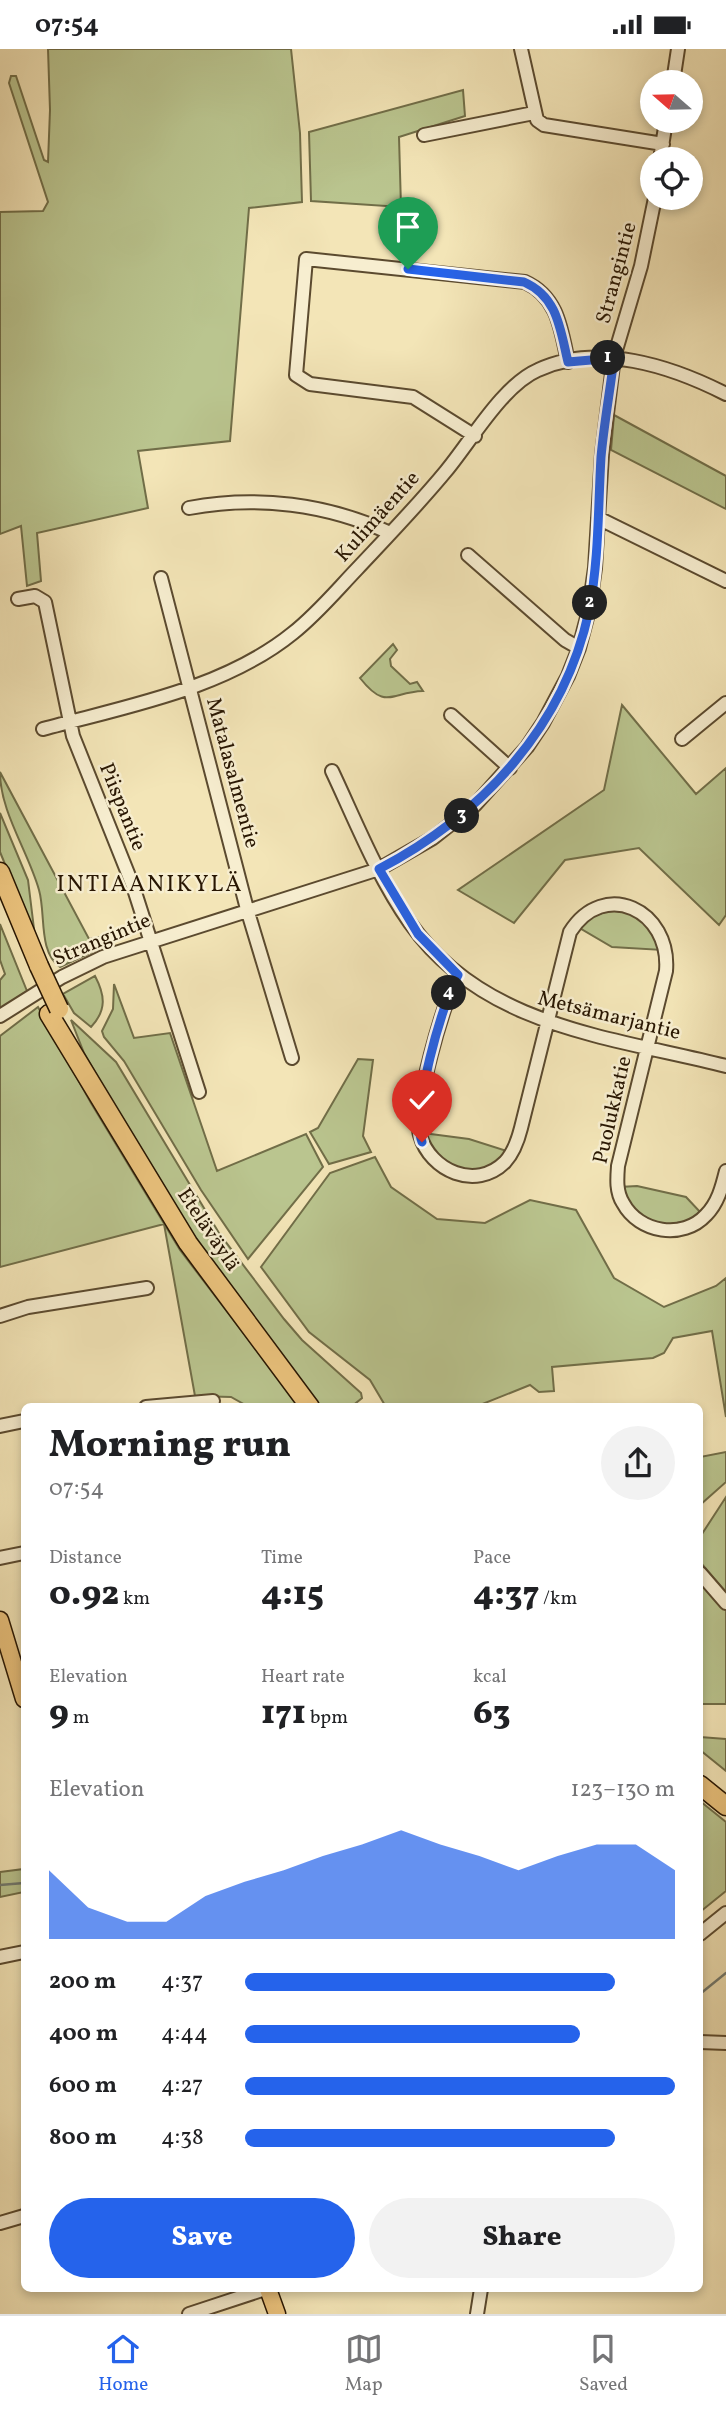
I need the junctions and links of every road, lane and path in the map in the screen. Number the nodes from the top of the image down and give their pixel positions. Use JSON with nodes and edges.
{"nodes":[{"id":1,"x":521,"y":49,"type":"edge"},
{"id":2,"x":678,"y":49,"type":"edge"},
{"id":3,"x":675,"y":70,"type":"edge"},
{"id":4,"x":534,"y":113,"type":"junction"},
{"id":5,"x":664,"y":133,"type":"edge"},
{"id":6,"x":424,"y":135,"type":"dead end"},
{"id":7,"x":663,"y":144,"type":"junction"},
{"id":8,"x":662,"y":147,"type":"edge"},
{"id":9,"x":653,"y":210,"type":"edge"},
{"id":10,"x":614,"y":358,"type":"junction"},
{"id":11,"x":568,"y":362,"type":"junction"},
{"id":12,"x":726,"y":394,"type":"edge"},
{"id":13,"x":475,"y":436,"type":"junction"},
{"id":14,"x":188,"y":508,"type":"dead end"},
{"id":15,"x":598,"y":518,"type":"junction"},
{"id":16,"x":390,"y":533,"type":"junction"},
{"id":17,"x":468,"y":555,"type":"dead end"},
{"id":18,"x":161,"y":578,"type":"dead end"},
{"id":19,"x":726,"y":581,"type":"edge"},
{"id":20,"x":18,"y":599,"type":"dead end"},
{"id":21,"x":579,"y":648,"type":"junction"},
{"id":22,"x":189,"y":688,"type":"junction"},
{"id":23,"x":726,"y":703,"type":"edge"},
{"id":24,"x":451,"y":715,"type":"dead end"},
{"id":25,"x":71,"y":722,"type":"junction"},
{"id":26,"x":43,"y":729,"type":"dead end"},
{"id":27,"x":682,"y":739,"type":"dead end"},
{"id":28,"x":510,"y":768,"type":"junction"},
{"id":29,"x":332,"y":771,"type":"dead end"},
{"id":30,"x":379,"y":869,"type":"junction"},
{"id":31,"x":0,"y":872,"type":"edge"},
{"id":32,"x":0,"y":905,"type":"edge"},
{"id":33,"x":247,"y":909,"type":"junction"},
{"id":34,"x":149,"y":940,"type":"junction"},
{"id":35,"x":34,"y":968,"type":"junction"},
{"id":36,"x":458,"y":975,"type":"junction"},
{"id":37,"x":0,"y":1016,"type":"edge"},
{"id":38,"x":548,"y":1022,"type":"junction"},
{"id":39,"x":647,"y":1046,"type":"junction"},
{"id":40,"x":292,"y":1058,"type":"dead end"},
{"id":41,"x":726,"y":1066,"type":"edge"},
{"id":42,"x":199,"y":1092,"type":"dead end"},
{"id":43,"x":726,"y":1171,"type":"edge"},
{"id":44,"x":147,"y":1288,"type":"dead end"},
{"id":45,"x":0,"y":1316,"type":"edge"},
{"id":46,"x":213,"y":1401,"type":"dead end"},
{"id":47,"x":191,"y":1403,"type":"edge"},
{"id":48,"x":307,"y":1403,"type":"edge"},
{"id":49,"x":21,"y":1422,"type":"edge"},
{"id":50,"x":0,"y":1426,"type":"edge"},
{"id":51,"x":21,"y":1554,"type":"edge"},
{"id":52,"x":0,"y":1558,"type":"edge"},
{"id":53,"x":703,"y":1576,"type":"edge"},
{"id":54,"x":726,"y":1603,"type":"edge"},
{"id":55,"x":0,"y":1620,"type":"edge"},
{"id":56,"x":21,"y":1689,"type":"edge"},
{"id":57,"x":703,"y":1787,"type":"edge"},
{"id":58,"x":726,"y":1806,"type":"edge"},
{"id":59,"x":726,"y":1913,"type":"edge"},
{"id":60,"x":703,"y":1932,"type":"edge"},
{"id":61,"x":21,"y":1953,"type":"edge"},
{"id":62,"x":0,"y":1957,"type":"edge"},
{"id":63,"x":703,"y":2042,"type":"edge"},
{"id":64,"x":726,"y":2043,"type":"edge"},
{"id":65,"x":21,"y":2217,"type":"edge"},
{"id":66,"x":0,"y":2223,"type":"edge"},
{"id":67,"x":257,"y":2292,"type":"edge"},
{"id":68,"x":267,"y":2292,"type":"edge"},
{"id":69,"x":481,"y":2292,"type":"edge"},
{"id":70,"x":189,"y":2314,"type":"edge"},
{"id":71,"x":277,"y":2314,"type":"edge"},
{"id":72,"x":477,"y":2314,"type":"edge"}],
"edges":[{"from":1,"to":4,"type":"street"},
{"from":2,"to":3,"type":"street"},
{"from":4,"to":6,"type":"street"},
{"from":4,"to":7,"type":"street"},
{"from":5,"to":7,"type":"street"},
{"from":7,"to":8,"type":"street"},
{"from":9,"to":10,"type":"street","name":"Strangintie"},
{"from":10,"to":11,"type":"street","name":"Kulimäentie"},
{"from":10,"to":12,"type":"street","name":"Kulimäentie"},
{"from":10,"to":15,"type":"street","name":"Strangintie"},
{"from":11,"to":13,"type":"street","name":"Kulimäentie"},
{"from":11,"to":13,"type":"street"},
{"from":13,"to":16,"type":"street","name":"Kulimäentie"},
{"from":14,"to":16,"type":"street"},
{"from":15,"to":19,"type":"street"},
{"from":15,"to":21,"type":"street","name":"Strangintie"},
{"from":16,"to":22,"type":"street","name":"Kulimäentie"},
{"from":17,"to":21,"type":"street"},
{"from":18,"to":22,"type":"street","name":"Matalasalmentie"},
{"from":20,"to":25,"type":"street","name":"Piispantie"},
{"from":21,"to":28,"type":"street","name":"Strangintie"},
{"from":22,"to":25,"type":"street","name":"Kulimäentie"},
{"from":22,"to":33,"type":"street","name":"Matalasalmentie"},
{"from":23,"to":27,"type":"street"},
{"from":24,"to":28,"type":"street"},
{"from":25,"to":26,"type":"street","name":"Kulimäentie"},
{"from":25,"to":34,"type":"street","name":"Piispantie"},
{"from":28,"to":30,"type":"street","name":"Strangintie"},
{"from":29,"to":30,"type":"street","name":"Metsämarjantie"},
{"from":30,"to":33,"type":"street","name":"Strangintie"},
{"from":30,"to":36,"type":"street","name":"Metsämarjantie"},
{"from":31,"to":35,"type":"highway","name":"Eteläväylä"},
{"from":32,"to":35,"type":"highway","name":"Eteläväylä"},
{"from":33,"to":34,"type":"street","name":"Strangintie"},
{"from":33,"to":40,"type":"street","name":"Matalasalmentie"},
{"from":34,"to":37,"type":"street","name":"Strangintie"},
{"from":34,"to":42,"type":"street","name":"Piispantie"},
{"from":35,"to":48,"type":"highway","name":"Eteläväylä"},
{"from":36,"to":38,"type":"street","name":"Metsämarjantie"},
{"from":36,"to":38,"type":"street"},
{"from":38,"to":39,"type":"street","name":"Metsämarjantie"},
{"from":38,"to":39,"type":"street"},
{"from":39,"to":41,"type":"street","name":"Metsämarjantie"},
{"from":39,"to":43,"type":"street","name":"Puolukkatie"},
{"from":44,"to":45,"type":"street"},
{"from":46,"to":47,"type":"street"},
{"from":49,"to":50,"type":"street"},
{"from":51,"to":52,"type":"street"},
{"from":53,"to":54,"type":"street"},
{"from":55,"to":56,"type":"main road"},
{"from":57,"to":58,"type":"highway"},
{"from":59,"to":60,"type":"street"},
{"from":61,"to":62,"type":"street"},
{"from":63,"to":64,"type":"street"},
{"from":65,"to":66,"type":"street"},
{"from":67,"to":70,"type":"street"},
{"from":68,"to":71,"type":"main road"},
{"from":69,"to":72,"type":"street"}]}
